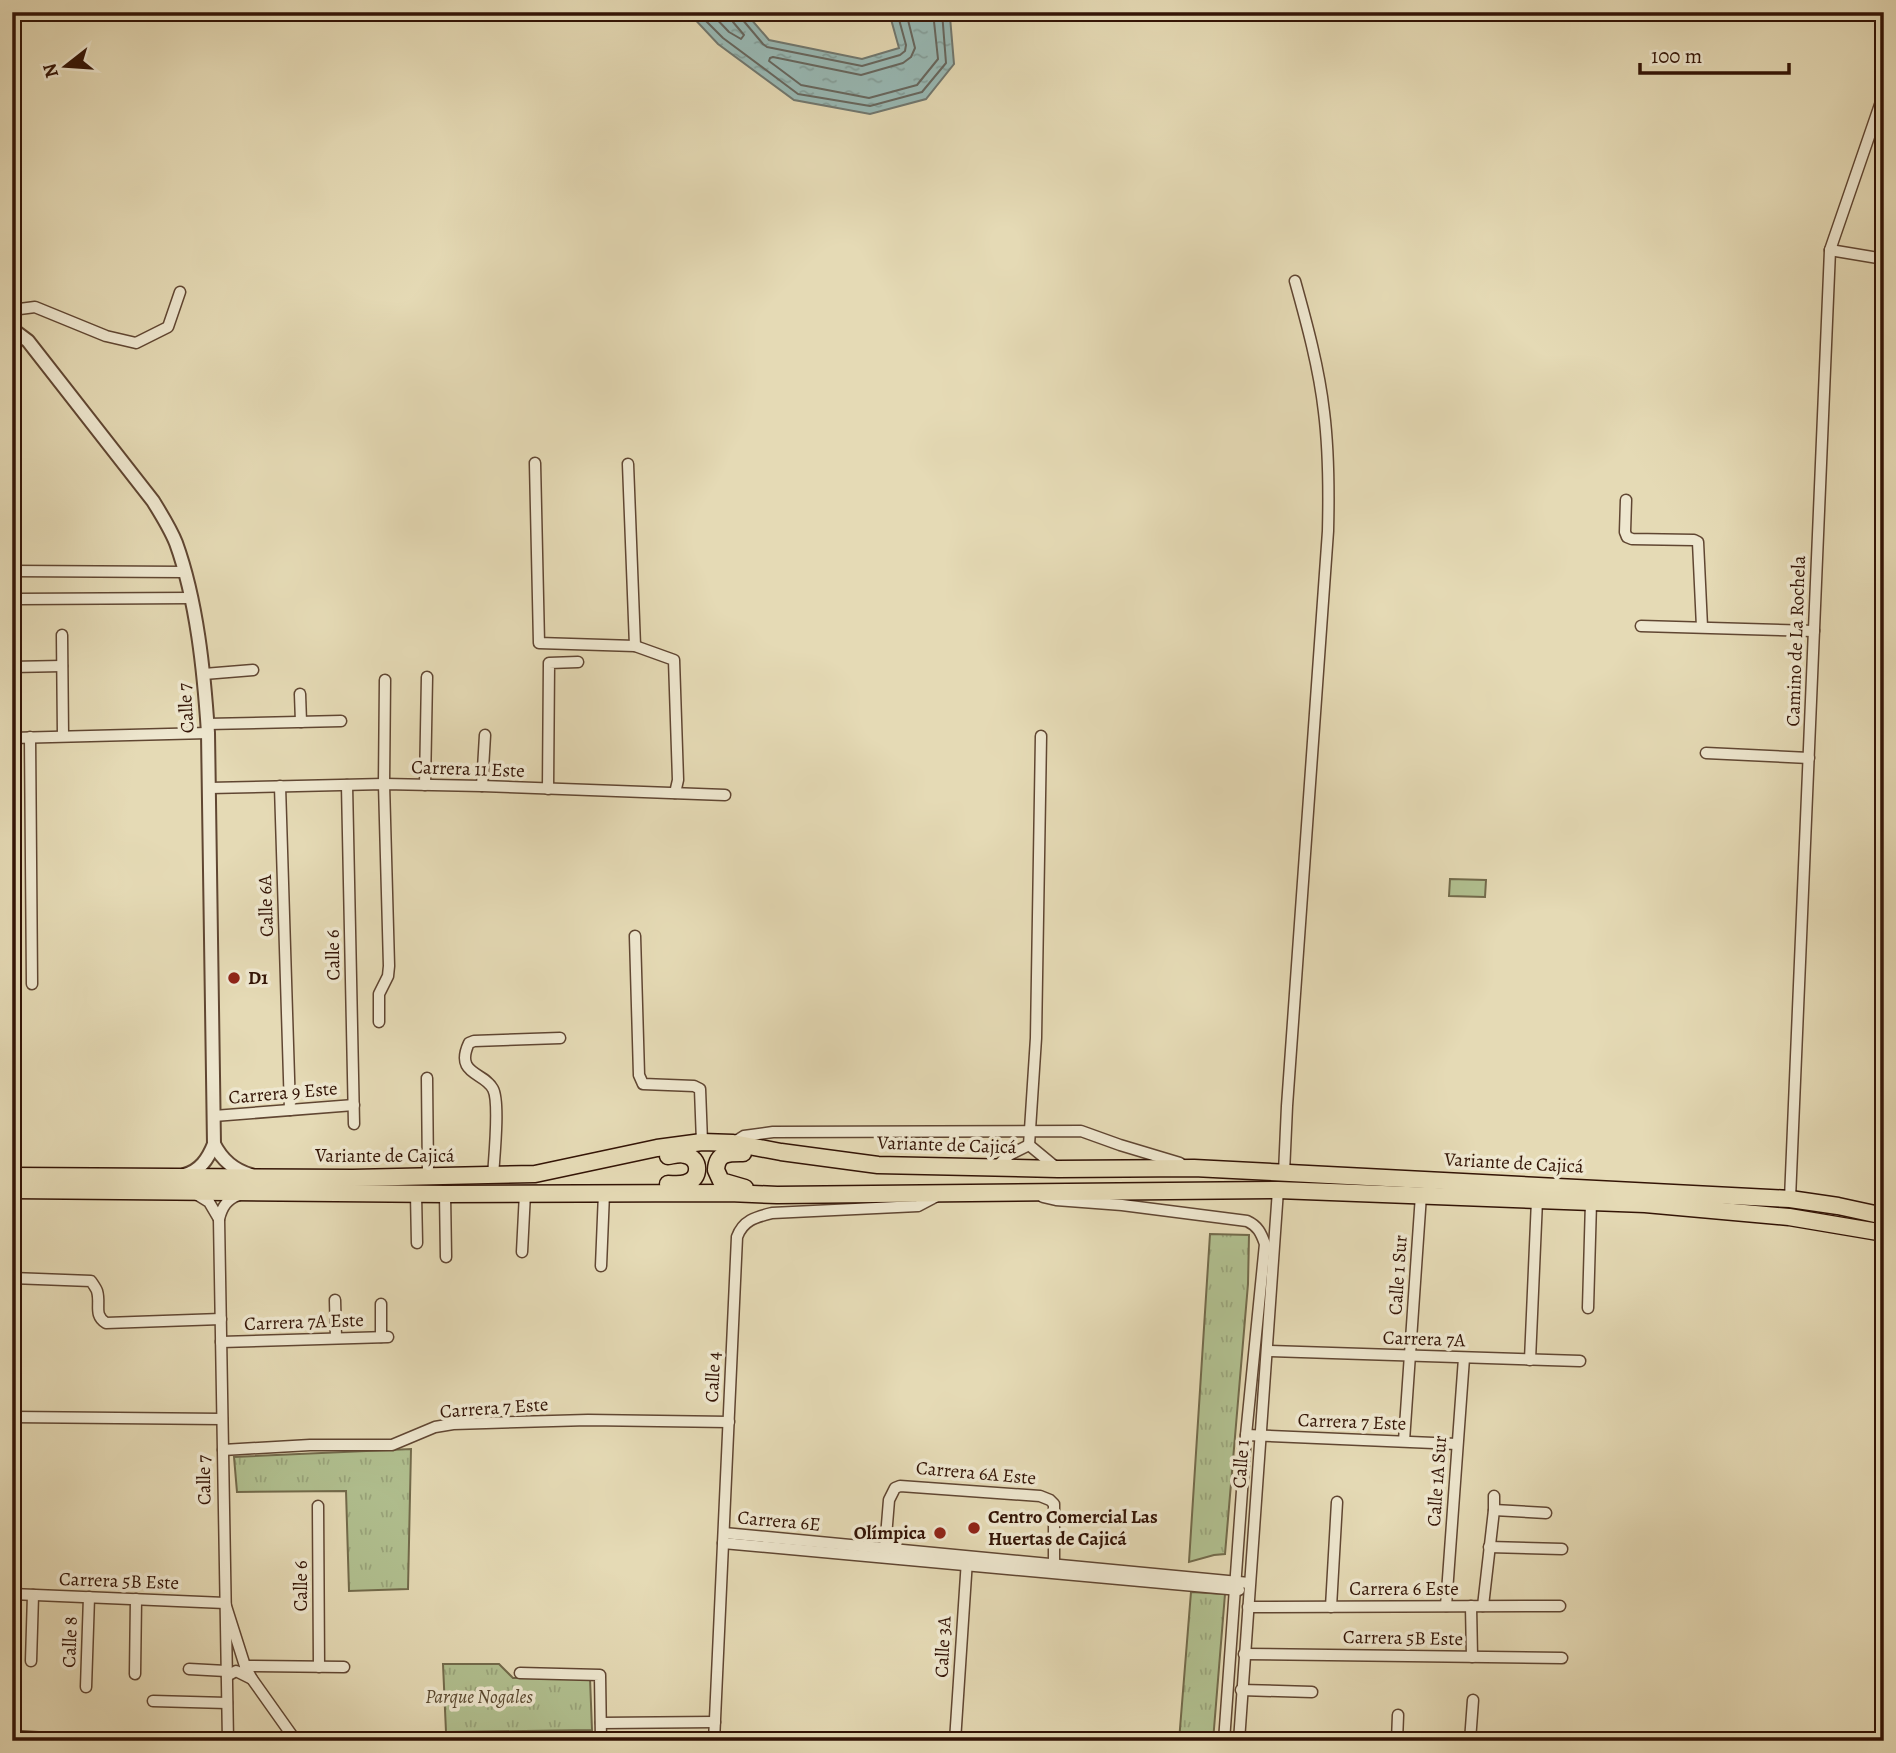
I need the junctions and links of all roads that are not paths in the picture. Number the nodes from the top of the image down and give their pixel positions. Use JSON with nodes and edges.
{"nodes":[{"id":1,"x":1884,"y":93,"type":"edge"},
{"id":2,"x":1830,"y":250,"type":"junction"},
{"id":3,"x":1884,"y":259,"type":"edge"},
{"id":4,"x":1295,"y":281,"type":"dead end"},
{"id":5,"x":180,"y":292,"type":"dead end"},
{"id":6,"x":12,"y":310,"type":"edge"},
{"id":7,"x":12,"y":329,"type":"edge"},
{"id":8,"x":535,"y":463,"type":"dead end"},
{"id":9,"x":628,"y":464,"type":"dead end"},
{"id":10,"x":1626,"y":500,"type":"dead end"},
{"id":11,"x":12,"y":571,"type":"edge"},
{"id":12,"x":184,"y":572,"type":"junction"},
{"id":13,"x":190,"y":598,"type":"junction"},
{"id":14,"x":12,"y":603,"type":"edge"},
{"id":15,"x":1641,"y":626,"type":"dead end"},
{"id":16,"x":1702,"y":627,"type":"junction"},
{"id":17,"x":1814,"y":631,"type":"junction"},
{"id":18,"x":62,"y":635,"type":"dead end"},
{"id":19,"x":635,"y":646,"type":"junction"},
{"id":20,"x":578,"y":662,"type":"dead end"},
{"id":21,"x":62,"y":666,"type":"junction"},
{"id":22,"x":12,"y":667,"type":"edge"},
{"id":23,"x":253,"y":670,"type":"dead end"},
{"id":24,"x":204,"y":674,"type":"junction"},
{"id":25,"x":427,"y":677,"type":"dead end"},
{"id":26,"x":385,"y":680,"type":"dead end"},
{"id":27,"x":300,"y":694,"type":"dead end"},
{"id":28,"x":341,"y":721,"type":"dead end"},
{"id":29,"x":301,"y":722,"type":"junction"},
{"id":30,"x":207,"y":728,"type":"junction"},
{"id":31,"x":485,"y":735,"type":"dead end"},
{"id":32,"x":63,"y":736,"type":"junction"},
{"id":33,"x":1041,"y":736,"type":"dead end"},
{"id":34,"x":30,"y":737,"type":"junction"},
{"id":35,"x":12,"y":738,"type":"edge"},
{"id":36,"x":1706,"y":753,"type":"dead end"},
{"id":37,"x":1809,"y":758,"type":"junction"},
{"id":38,"x":384,"y":784,"type":"junction"},
{"id":39,"x":347,"y":785,"type":"junction"},
{"id":40,"x":425,"y":785,"type":"junction"},
{"id":41,"x":280,"y":786,"type":"junction"},
{"id":42,"x":482,"y":786,"type":"junction"},
{"id":43,"x":209,"y":788,"type":"junction"},
{"id":44,"x":548,"y":789,"type":"junction"},
{"id":45,"x":675,"y":793,"type":"junction"},
{"id":46,"x":725,"y":795,"type":"dead end"},
{"id":47,"x":635,"y":936,"type":"dead end"},
{"id":48,"x":32,"y":984,"type":"dead end"},
{"id":49,"x":379,"y":1022,"type":"dead end"},
{"id":50,"x":560,"y":1038,"type":"dead end"},
{"id":51,"x":427,"y":1078,"type":"dead end"},
{"id":52,"x":354,"y":1105,"type":"junction"},
{"id":53,"x":290,"y":1110,"type":"junction"},
{"id":54,"x":214,"y":1116,"type":"junction"},
{"id":55,"x":354,"y":1124,"type":"dead end"},
{"id":56,"x":1030,"y":1130,"type":"junction"},
{"id":57,"x":702,"y":1142,"type":"junction"},
{"id":58,"x":733,"y":1143,"type":"junction"},
{"id":59,"x":214,"y":1144,"type":"junction"},
{"id":60,"x":1029,"y":1145,"type":"junction"},
{"id":61,"x":781,"y":1152,"type":"junction"},
{"id":62,"x":615,"y":1156,"type":"junction"},
{"id":63,"x":1194,"y":1167,"type":"junction"},
{"id":64,"x":995,"y":1168,"type":"junction"},
{"id":65,"x":1058,"y":1169,"type":"junction"},
{"id":66,"x":1284,"y":1172,"type":"junction"},
{"id":67,"x":12,"y":1176,"type":"edge"},
{"id":68,"x":261,"y":1176,"type":"junction"},
{"id":69,"x":428,"y":1176,"type":"junction"},
{"id":70,"x":493,"y":1176,"type":"junction"},
{"id":71,"x":177,"y":1177,"type":"junction"},
{"id":72,"x":1278,"y":1189,"type":"junction"},
{"id":73,"x":12,"y":1190,"type":"edge"},
{"id":74,"x":945,"y":1192,"type":"junction"},
{"id":75,"x":192,"y":1193,"type":"junction"},
{"id":76,"x":243,"y":1193,"type":"junction"},
{"id":77,"x":524,"y":1193,"type":"junction"},
{"id":78,"x":604,"y":1193,"type":"junction"},
{"id":79,"x":623,"y":1193,"type":"junction"},
{"id":80,"x":1030,"y":1193,"type":"junction"},
{"id":81,"x":416,"y":1194,"type":"junction"},
{"id":82,"x":445,"y":1194,"type":"junction"},
{"id":83,"x":777,"y":1195,"type":"junction"},
{"id":84,"x":1421,"y":1195,"type":"junction"},
{"id":85,"x":1790,"y":1199,"type":"junction"},
{"id":86,"x":1537,"y":1200,"type":"junction"},
{"id":87,"x":1591,"y":1202,"type":"junction"},
{"id":88,"x":1884,"y":1216,"type":"edge"},
{"id":89,"x":219,"y":1219,"type":"junction"},
{"id":90,"x":1884,"y":1233,"type":"edge"},
{"id":91,"x":417,"y":1243,"type":"dead end"},
{"id":92,"x":522,"y":1252,"type":"dead end"},
{"id":93,"x":446,"y":1257,"type":"dead end"},
{"id":94,"x":601,"y":1266,"type":"dead end"},
{"id":95,"x":12,"y":1278,"type":"edge"},
{"id":96,"x":335,"y":1300,"type":"dead end"},
{"id":97,"x":381,"y":1304,"type":"dead end"},
{"id":98,"x":1588,"y":1308,"type":"dead end"},
{"id":99,"x":220,"y":1319,"type":"junction"},
{"id":100,"x":336,"y":1338,"type":"junction"},
{"id":101,"x":221,"y":1342,"type":"junction"},
{"id":102,"x":1267,"y":1351,"type":"junction"},
{"id":103,"x":1410,"y":1356,"type":"junction"},
{"id":104,"x":1464,"y":1357,"type":"junction"},
{"id":105,"x":1530,"y":1360,"type":"junction"},
{"id":106,"x":1580,"y":1361,"type":"dead end"},
{"id":107,"x":12,"y":1417,"type":"edge"},
{"id":108,"x":222,"y":1419,"type":"junction"},
{"id":109,"x":729,"y":1422,"type":"junction"},
{"id":110,"x":1246,"y":1435,"type":"junction"},
{"id":111,"x":1260,"y":1436,"type":"junction"},
{"id":112,"x":1404,"y":1441,"type":"junction"},
{"id":113,"x":1457,"y":1444,"type":"junction"},
{"id":114,"x":223,"y":1450,"type":"junction"},
{"id":115,"x":1494,"y":1496,"type":"dead end"},
{"id":116,"x":1337,"y":1502,"type":"dead end"},
{"id":117,"x":318,"y":1506,"type":"dead end"},
{"id":118,"x":1494,"y":1510,"type":"junction"},
{"id":119,"x":1546,"y":1513,"type":"dead end"},
{"id":120,"x":724,"y":1538,"type":"junction"},
{"id":121,"x":1489,"y":1548,"type":"junction"},
{"id":122,"x":886,"y":1549,"type":"junction"},
{"id":123,"x":1562,"y":1549,"type":"dead end"},
{"id":124,"x":967,"y":1561,"type":"junction"},
{"id":125,"x":1054,"y":1564,"type":"junction"},
{"id":126,"x":1235,"y":1586,"type":"junction"},
{"id":127,"x":1249,"y":1587,"type":"junction"},
{"id":128,"x":12,"y":1594,"type":"edge"},
{"id":129,"x":33,"y":1595,"type":"junction"},
{"id":130,"x":89,"y":1597,"type":"junction"},
{"id":131,"x":136,"y":1599,"type":"junction"},
{"id":132,"x":225,"y":1603,"type":"junction"},
{"id":133,"x":1446,"y":1606,"type":"junction"},
{"id":134,"x":1471,"y":1606,"type":"junction"},
{"id":135,"x":1483,"y":1606,"type":"junction"},
{"id":136,"x":1560,"y":1606,"type":"dead end"},
{"id":137,"x":1248,"y":1607,"type":"junction"},
{"id":138,"x":1331,"y":1607,"type":"junction"},
{"id":139,"x":1244,"y":1654,"type":"junction"},
{"id":140,"x":1472,"y":1657,"type":"junction"},
{"id":141,"x":1562,"y":1658,"type":"dead end"},
{"id":142,"x":31,"y":1661,"type":"dead end"},
{"id":143,"x":245,"y":1666,"type":"junction"},
{"id":144,"x":319,"y":1667,"type":"junction"},
{"id":145,"x":344,"y":1667,"type":"dead end"},
{"id":146,"x":189,"y":1670,"type":"dead end"},
{"id":147,"x":227,"y":1673,"type":"junction"},
{"id":148,"x":520,"y":1673,"type":"dead end"},
{"id":149,"x":135,"y":1674,"type":"dead end"},
{"id":150,"x":252,"y":1679,"type":"junction"},
{"id":151,"x":86,"y":1687,"type":"dead end"},
{"id":152,"x":1241,"y":1690,"type":"junction"},
{"id":153,"x":1312,"y":1692,"type":"dead end"},
{"id":154,"x":1473,"y":1700,"type":"dead end"},
{"id":155,"x":153,"y":1701,"type":"dead end"},
{"id":156,"x":227,"y":1703,"type":"junction"},
{"id":157,"x":1398,"y":1715,"type":"dead end"},
{"id":158,"x":715,"y":1722,"type":"junction"},
{"id":159,"x":601,"y":1723,"type":"junction"},
{"id":160,"x":12,"y":1736,"type":"edge"},
{"id":161,"x":101,"y":1741,"type":"edge"},
{"id":162,"x":228,"y":1741,"type":"edge"},
{"id":163,"x":296,"y":1741,"type":"edge"},
{"id":164,"x":601,"y":1741,"type":"edge"},
{"id":165,"x":714,"y":1741,"type":"edge"},
{"id":166,"x":955,"y":1741,"type":"edge"},
{"id":167,"x":1224,"y":1741,"type":"edge"},
{"id":168,"x":1238,"y":1741,"type":"edge"},
{"id":169,"x":1397,"y":1741,"type":"edge"},
{"id":170,"x":1470,"y":1741,"type":"edge"}],
"edges":[{"from":1,"to":2,"type":"street","name":"Camino de La Rochela"},
{"from":2,"to":3,"type":"street"},
{"from":2,"to":17,"type":"street","name":"Camino de La Rochela"},
{"from":4,"to":66,"type":"street"},
{"from":5,"to":6,"type":"street"},
{"from":7,"to":12,"type":"street","name":"Calle 7"},
{"from":8,"to":19,"type":"street"},
{"from":9,"to":19,"type":"street"},
{"from":10,"to":16,"type":"street"},
{"from":11,"to":12,"type":"street"},
{"from":12,"to":13,"type":"street","name":"Calle 7"},
{"from":13,"to":14,"type":"street"},
{"from":13,"to":24,"type":"street","name":"Calle 7"},
{"from":15,"to":16,"type":"street"},
{"from":16,"to":17,"type":"street"},
{"from":17,"to":37,"type":"street","name":"Camino de La Rochela"},
{"from":18,"to":21,"type":"street"},
{"from":19,"to":45,"type":"street"},
{"from":20,"to":44,"type":"street"},
{"from":21,"to":22,"type":"street"},
{"from":21,"to":32,"type":"street"},
{"from":23,"to":24,"type":"street"},
{"from":24,"to":30,"type":"street","name":"Calle 7"},
{"from":25,"to":40,"type":"street"},
{"from":26,"to":38,"type":"street"},
{"from":27,"to":29,"type":"street"},
{"from":28,"to":29,"type":"street"},
{"from":29,"to":30,"type":"street"},
{"from":30,"to":32,"type":"street"},
{"from":30,"to":43,"type":"street","name":"Calle 7"},
{"from":31,"to":42,"type":"street"},
{"from":32,"to":34,"type":"street"},
{"from":33,"to":56,"type":"street"},
{"from":34,"to":35,"type":"street"},
{"from":34,"to":48,"type":"street"},
{"from":36,"to":37,"type":"street"},
{"from":37,"to":85,"type":"street","name":"Camino de La Rochela"},
{"from":38,"to":39,"type":"street","name":"Carrera 11 Este"},
{"from":38,"to":40,"type":"street","name":"Carrera 11 Este"},
{"from":38,"to":49,"type":"street"},
{"from":39,"to":41,"type":"street","name":"Carrera 11 Este"},
{"from":39,"to":52,"type":"street","name":"Calle 6"},
{"from":40,"to":42,"type":"street","name":"Carrera 11 Este"},
{"from":41,"to":43,"type":"street","name":"Carrera 11 Este"},
{"from":41,"to":53,"type":"street","name":"Calle 6A"},
{"from":42,"to":44,"type":"street","name":"Carrera 11 Este"},
{"from":43,"to":54,"type":"street","name":"Calle 7"},
{"from":44,"to":45,"type":"street","name":"Carrera 11 Este"},
{"from":45,"to":46,"type":"street","name":"Carrera 11 Este"},
{"from":47,"to":57,"type":"street"},
{"from":50,"to":70,"type":"street"},
{"from":51,"to":69,"type":"street"},
{"from":52,"to":53,"type":"street","name":"Carrera 9 Este"},
{"from":52,"to":55,"type":"street","name":"Calle 6"},
{"from":53,"to":54,"type":"street","name":"Carrera 9 Este"},
{"from":54,"to":59,"type":"street","name":"Calle 7"},
{"from":56,"to":58,"type":"street"},
{"from":56,"to":60,"type":"street"},
{"from":56,"to":63,"type":"street"},
{"from":57,"to":58,"type":"highway","name":"Variante de Cajicá"},
{"from":57,"to":62,"type":"highway","name":"Variante de Cajicá"},
{"from":58,"to":61,"type":"highway","name":"Variante de Cajicá"},
{"from":59,"to":68,"type":"street"},
{"from":59,"to":71,"type":"street"},
{"from":60,"to":64,"type":"street"},
{"from":60,"to":65,"type":"street"},
{"from":61,"to":64,"type":"highway","name":"Variante de Cajicá"},
{"from":61,"to":83,"type":"highway"},
{"from":62,"to":70,"type":"highway","name":"Variante de Cajicá"},
{"from":62,"to":79,"type":"highway"},
{"from":63,"to":65,"type":"highway","name":"Variante de Cajicá"},
{"from":63,"to":66,"type":"highway","name":"Variante de Cajicá"},
{"from":64,"to":65,"type":"highway","name":"Variante de Cajicá"},
{"from":66,"to":85,"type":"highway","name":"Variante de Cajicá"},
{"from":67,"to":71,"type":"highway","name":"Variante de Cajicá"},
{"from":68,"to":69,"type":"highway","name":"Variante de Cajicá"},
{"from":68,"to":71,"type":"highway","name":"Variante de Cajicá"},
{"from":69,"to":70,"type":"highway","name":"Variante de Cajicá"},
{"from":72,"to":80,"type":"highway","name":"Variante de Cajicá"},
{"from":72,"to":84,"type":"highway","name":"Variante de Cajicá"},
{"from":72,"to":102,"type":"street","name":"Calle 1"},
{"from":73,"to":75,"type":"highway","name":"Variante de Cajicá"},
{"from":74,"to":80,"type":"highway","name":"Variante de Cajicá"},
{"from":74,"to":83,"type":"highway","name":"Variante de Cajicá"},
{"from":74,"to":109,"type":"street","name":"Calle 4"},
{"from":75,"to":76,"type":"highway","name":"Variante de Cajicá"},
{"from":75,"to":89,"type":"street"},
{"from":76,"to":81,"type":"highway","name":"Variante de Cajicá"},
{"from":76,"to":89,"type":"street"},
{"from":77,"to":78,"type":"highway","name":"Variante de Cajicá"},
{"from":77,"to":82,"type":"highway","name":"Variante de Cajicá"},
{"from":77,"to":92,"type":"street"},
{"from":78,"to":79,"type":"highway","name":"Variante de Cajicá"},
{"from":78,"to":94,"type":"street"},
{"from":79,"to":83,"type":"highway","name":"Variante de Cajicá"},
{"from":80,"to":110,"type":"street","name":"Calle 1"},
{"from":81,"to":82,"type":"highway","name":"Variante de Cajicá"},
{"from":81,"to":91,"type":"street"},
{"from":82,"to":93,"type":"street"},
{"from":84,"to":86,"type":"highway","name":"Variante de Cajicá"},
{"from":84,"to":103,"type":"street","name":"Calle 1 Sur"},
{"from":85,"to":88,"type":"highway","name":"Variante de Cajicá"},
{"from":86,"to":87,"type":"highway","name":"Variante de Cajicá"},
{"from":86,"to":105,"type":"street"},
{"from":87,"to":90,"type":"highway","name":"Variante de Cajicá"},
{"from":87,"to":98,"type":"street"},
{"from":89,"to":99,"type":"street","name":"Calle 7"},
{"from":95,"to":99,"type":"street","name":"Carrera 7A Este"},
{"from":96,"to":100,"type":"street"},
{"from":97,"to":100,"type":"street","name":"Carrera 7A Este"},
{"from":99,"to":101,"type":"street","name":"Calle 7"},
{"from":100,"to":101,"type":"street","name":"Carrera 7A Este"},
{"from":101,"to":108,"type":"street","name":"Calle 7"},
{"from":102,"to":103,"type":"street","name":"Carrera 7A"},
{"from":102,"to":111,"type":"street","name":"Calle 1"},
{"from":103,"to":104,"type":"street","name":"Carrera 7A"},
{"from":103,"to":112,"type":"street","name":"Calle 1 Sur"},
{"from":104,"to":105,"type":"street","name":"Carrera 7A"},
{"from":104,"to":113,"type":"street","name":"Calle 1A Sur"},
{"from":105,"to":106,"type":"street","name":"Carrera 7A"},
{"from":107,"to":108,"type":"street"},
{"from":108,"to":114,"type":"street","name":"Calle 7"},
{"from":109,"to":114,"type":"street","name":"Carrera 7 Este"},
{"from":109,"to":120,"type":"street","name":"Calle 4"},
{"from":110,"to":111,"type":"street","name":"Carrera 7 Este"},
{"from":110,"to":126,"type":"street","name":"Calle 1"},
{"from":111,"to":112,"type":"street","name":"Carrera 7 Este"},
{"from":111,"to":127,"type":"street","name":"Calle 1"},
{"from":112,"to":113,"type":"street","name":"Carrera 7 Este"},
{"from":113,"to":133,"type":"street","name":"Calle 1A Sur"},
{"from":114,"to":132,"type":"street","name":"Calle 7"},
{"from":115,"to":118,"type":"street"},
{"from":116,"to":138,"type":"street"},
{"from":117,"to":144,"type":"street","name":"Calle 6"},
{"from":118,"to":119,"type":"street"},
{"from":118,"to":121,"type":"street"},
{"from":120,"to":122,"type":"street","name":"Carrera 6E"},
{"from":120,"to":124,"type":"street","name":"Carrera 6E"},
{"from":120,"to":158,"type":"street","name":"Calle 4"},
{"from":121,"to":123,"type":"street"},
{"from":121,"to":135,"type":"street"},
{"from":122,"to":124,"type":"street","name":"Carrera 6E"},
{"from":122,"to":125,"type":"street","name":"Carrera 6A Este"},
{"from":124,"to":125,"type":"street","name":"Carrera 6E"},
{"from":124,"to":126,"type":"street","name":"Carrera 6E"},
{"from":124,"to":166,"type":"street","name":"Calle 3A"},
{"from":125,"to":126,"type":"street","name":"Carrera 6E"},
{"from":126,"to":127,"type":"street","name":"Carrera 6E"},
{"from":126,"to":167,"type":"street","name":"Calle 1"},
{"from":127,"to":137,"type":"street","name":"Calle 1"},
{"from":128,"to":129,"type":"street","name":"Carrera 5B Este"},
{"from":129,"to":130,"type":"street","name":"Carrera 5B Este"},
{"from":129,"to":142,"type":"street"},
{"from":130,"to":131,"type":"street","name":"Carrera 5B Este"},
{"from":130,"to":151,"type":"street","name":"Calle 8"},
{"from":131,"to":132,"type":"street","name":"Carrera 5B Este"},
{"from":131,"to":149,"type":"street"},
{"from":132,"to":143,"type":"street"},
{"from":132,"to":147,"type":"street","name":"Calle 7"},
{"from":133,"to":134,"type":"street","name":"Carrera 6 Este"},
{"from":133,"to":138,"type":"street","name":"Carrera 6 Este"},
{"from":134,"to":135,"type":"street","name":"Carrera 6 Este"},
{"from":134,"to":140,"type":"street"},
{"from":135,"to":136,"type":"street","name":"Carrera 6 Este"},
{"from":137,"to":138,"type":"street","name":"Carrera 6 Este"},
{"from":137,"to":139,"type":"street","name":"Calle 1"},
{"from":139,"to":140,"type":"street","name":"Carrera 5B Este"},
{"from":139,"to":152,"type":"street","name":"Calle 1"},
{"from":140,"to":141,"type":"street","name":"Carrera 5B Este"},
{"from":143,"to":144,"type":"street"},
{"from":143,"to":150,"type":"street"},
{"from":144,"to":145,"type":"street"},
{"from":146,"to":147,"type":"street"},
{"from":147,"to":150,"type":"street"},
{"from":147,"to":156,"type":"street","name":"Calle 7"},
{"from":148,"to":159,"type":"street"},
{"from":150,"to":163,"type":"street"},
{"from":152,"to":153,"type":"street"},
{"from":152,"to":168,"type":"street","name":"Calle 1"},
{"from":154,"to":170,"type":"street"},
{"from":155,"to":156,"type":"street"},
{"from":156,"to":162,"type":"street","name":"Calle 7"},
{"from":157,"to":169,"type":"street"},
{"from":158,"to":159,"type":"street"},
{"from":158,"to":165,"type":"street","name":"Calle 4"},
{"from":159,"to":164,"type":"street"},
{"from":160,"to":161,"type":"street"}]}
